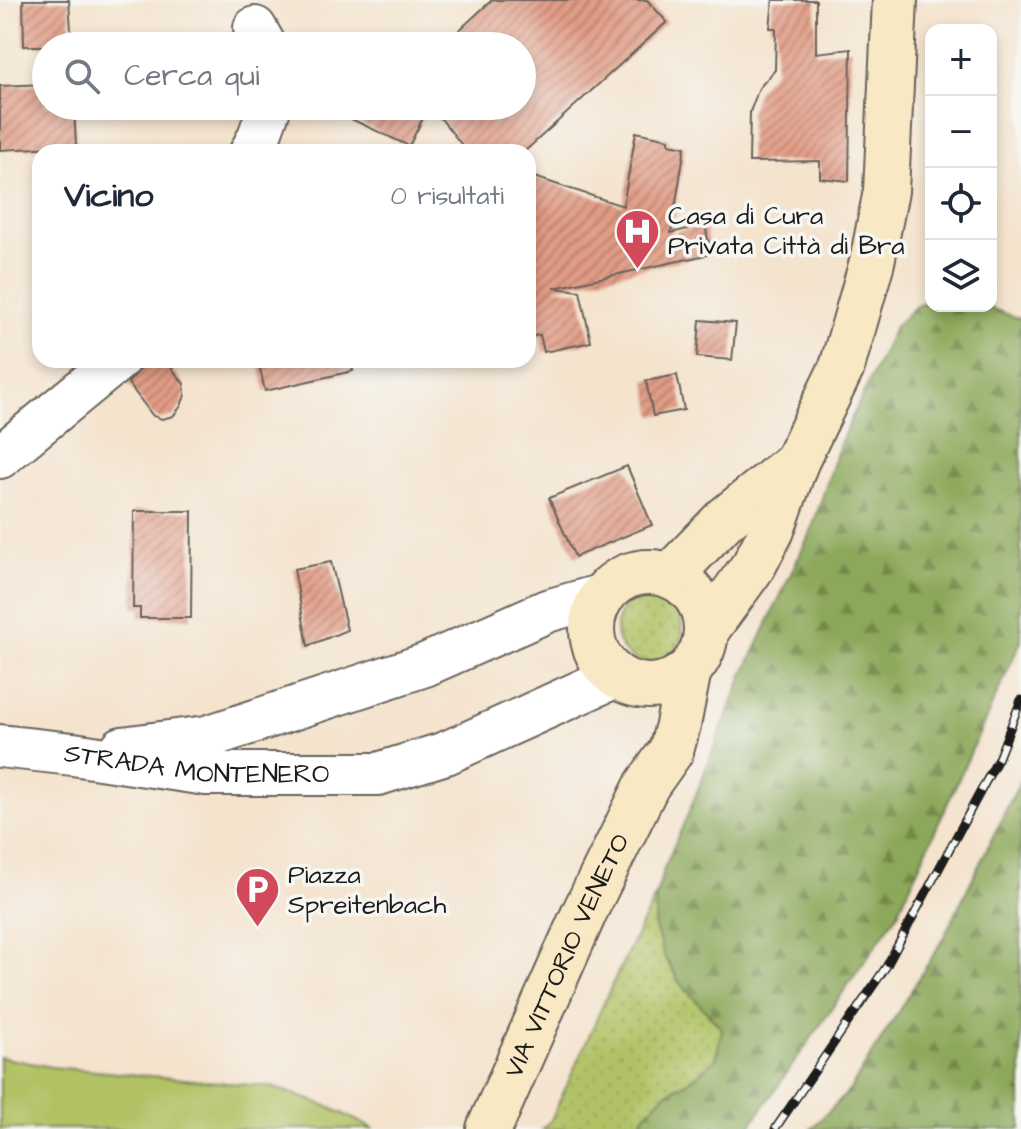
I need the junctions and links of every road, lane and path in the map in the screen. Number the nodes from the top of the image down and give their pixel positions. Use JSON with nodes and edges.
{"nodes":[{"id":1,"x":895,"y":0,"type":"edge"},
{"id":2,"x":264,"y":120,"type":"edge"},
{"id":3,"x":254,"y":144,"type":"edge"},
{"id":4,"x":108,"y":368,"type":"edge"},
{"id":5,"x":0,"y":457,"type":"edge"},
{"id":6,"x":796,"y":462,"type":"junction"},
{"id":7,"x":670,"y":576,"type":"junction"},
{"id":8,"x":603,"y":595,"type":"junction"},
{"id":9,"x":706,"y":631,"type":"junction"},
{"id":10,"x":689,"y":670,"type":"junction"},
{"id":11,"x":624,"y":680,"type":"junction"},
{"id":12,"x":0,"y":746,"type":"edge"},
{"id":13,"x":73,"y":754,"type":"junction"},
{"id":14,"x":647,"y":785,"type":"junction"},
{"id":15,"x":489,"y":1129,"type":"edge"}],
"edges":[{"from":1,"to":6,"type":"main road"},
{"from":2,"to":3,"type":"street"},
{"from":4,"to":5,"type":"street"},
{"from":6,"to":7,"type":"main road"},
{"from":6,"to":9,"type":"main road"},
{"from":7,"to":8,"type":"main road"},
{"from":7,"to":9,"type":"main road"},
{"from":8,"to":11,"type":"main road"},
{"from":8,"to":13,"type":"street","name":"STRADA MONTENERO"},
{"from":9,"to":10,"type":"main road"},
{"from":10,"to":11,"type":"main road"},
{"from":10,"to":14,"type":"main road","name":"VIA VITTORIO VENETO"},
{"from":11,"to":13,"type":"street","name":"STRADA MONTENERO"},
{"from":11,"to":14,"type":"main road","name":"VIA VITTORIO VENETO"},
{"from":12,"to":13,"type":"street"},
{"from":14,"to":15,"type":"main road","name":"VIA VITTORIO VENETO"}]}
